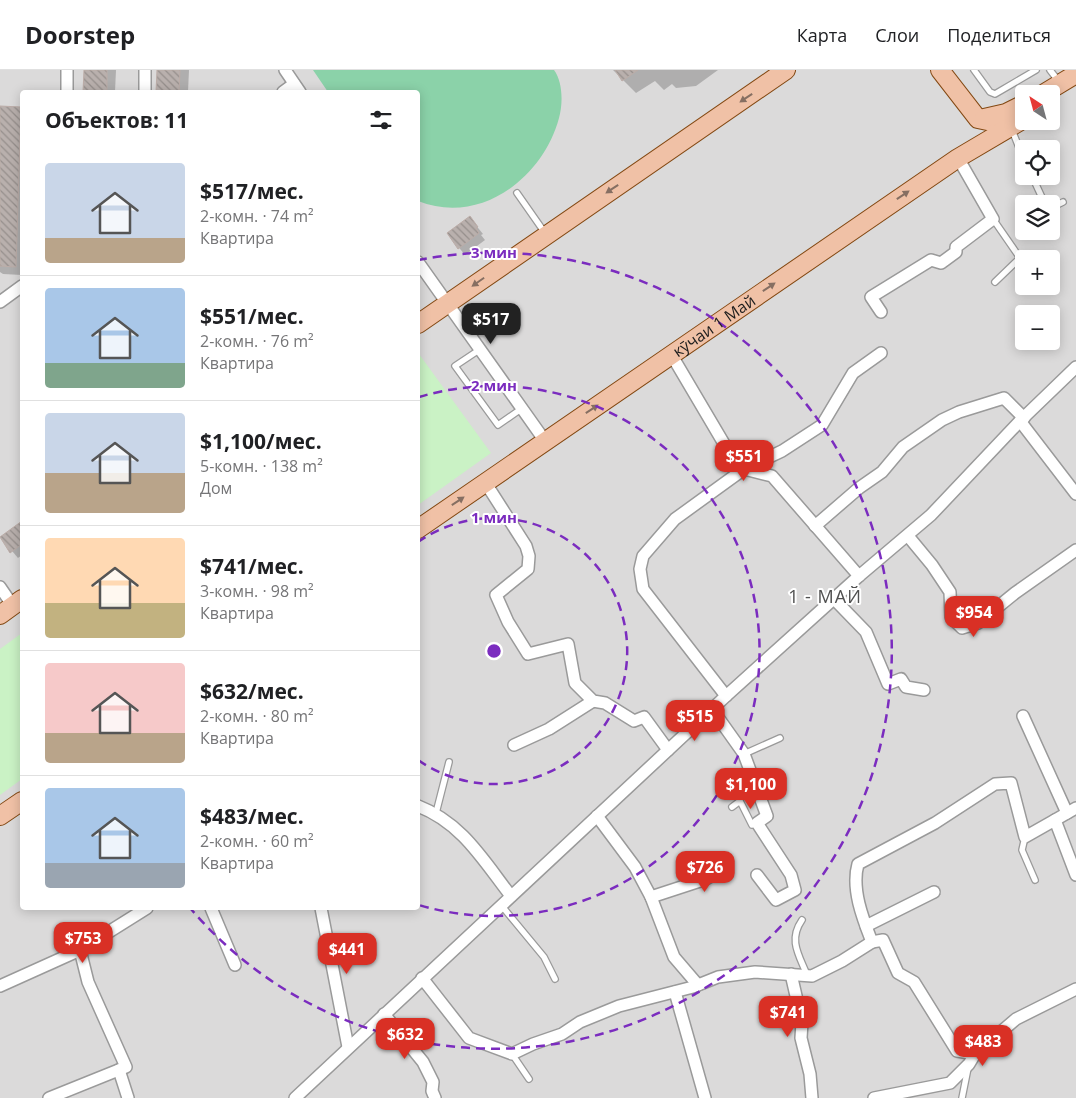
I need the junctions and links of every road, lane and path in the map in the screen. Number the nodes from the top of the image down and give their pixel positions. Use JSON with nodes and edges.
{"nodes":[{"id":1,"x":67,"y":70,"type":"edge"},
{"id":2,"x":145,"y":70,"type":"edge"},
{"id":3,"x":285,"y":70,"type":"edge"},
{"id":4,"x":786,"y":70,"type":"edge"},
{"id":5,"x":940,"y":70,"type":"edge"},
{"id":6,"x":1036,"y":70,"type":"edge"},
{"id":7,"x":1050,"y":70,"type":"edge"},
{"id":8,"x":976,"y":71,"type":"edge"},
{"id":9,"x":1076,"y":74,"type":"edge"},
{"id":10,"x":1068,"y":86,"type":"edge"},
{"id":11,"x":297,"y":88,"type":"edge"},
{"id":12,"x":67,"y":90,"type":"edge"},
{"id":13,"x":145,"y":90,"type":"edge"},
{"id":14,"x":1015,"y":108,"type":"edge"},
{"id":15,"x":978,"y":119,"type":"junction"},
{"id":16,"x":1015,"y":122,"type":"edge"},
{"id":17,"x":1015,"y":123,"type":"edge"},
{"id":18,"x":960,"y":157,"type":"junction"},
{"id":19,"x":517,"y":193,"type":"dead end"},
{"id":20,"x":1063,"y":202,"type":"dead end"},
{"id":21,"x":1060,"y":204,"type":"edge"},
{"id":22,"x":993,"y":218,"type":"junction"},
{"id":23,"x":546,"y":234,"type":"junction"},
{"id":24,"x":420,"y":265,"type":"edge"},
{"id":25,"x":996,"y":282,"type":"dead end"},
{"id":26,"x":20,"y":287,"type":"edge"},
{"id":27,"x":0,"y":302,"type":"edge"},
{"id":28,"x":446,"y":304,"type":"junction"},
{"id":29,"x":881,"y":312,"type":"dead end"},
{"id":30,"x":420,"y":323,"type":"edge"},
{"id":31,"x":479,"y":350,"type":"junction"},
{"id":32,"x":881,"y":353,"type":"dead end"},
{"id":33,"x":671,"y":354,"type":"junction"},
{"id":34,"x":1076,"y":367,"type":"edge"},
{"id":35,"x":521,"y":409,"type":"junction"},
{"id":36,"x":1022,"y":420,"type":"junction"},
{"id":37,"x":545,"y":441,"type":"junction"},
{"id":38,"x":744,"y":469,"type":"junction"},
{"id":39,"x":485,"y":482,"type":"junction"},
{"id":40,"x":1076,"y":494,"type":"edge"},
{"id":41,"x":815,"y":526,"type":"junction"},
{"id":42,"x":420,"y":527,"type":"edge"},
{"id":43,"x":908,"y":536,"type":"junction"},
{"id":44,"x":1076,"y":550,"type":"edge"},
{"id":45,"x":859,"y":576,"type":"junction"},
{"id":46,"x":0,"y":587,"type":"edge"},
{"id":47,"x":834,"y":600,"type":"junction"},
{"id":48,"x":12,"y":607,"type":"edge"},
{"id":49,"x":924,"y":690,"type":"dead end"},
{"id":50,"x":726,"y":696,"type":"junction"},
{"id":51,"x":593,"y":701,"type":"junction"},
{"id":52,"x":712,"y":709,"type":"junction"},
{"id":53,"x":1023,"y":716,"type":"dead end"},
{"id":54,"x":780,"y":738,"type":"dead end"},
{"id":55,"x":514,"y":745,"type":"dead end"},
{"id":56,"x":668,"y":750,"type":"junction"},
{"id":57,"x":744,"y":754,"type":"junction"},
{"id":58,"x":449,"y":762,"type":"dead end"},
{"id":59,"x":20,"y":802,"type":"edge"},
{"id":60,"x":420,"y":807,"type":"edge"},
{"id":61,"x":732,"y":807,"type":"dead end"},
{"id":62,"x":1071,"y":811,"type":"edge"},
{"id":63,"x":436,"y":813,"type":"junction"},
{"id":64,"x":0,"y":816,"type":"edge"},
{"id":65,"x":597,"y":816,"type":"junction"},
{"id":66,"x":1055,"y":820,"type":"junction"},
{"id":67,"x":757,"y":823,"type":"junction"},
{"id":68,"x":1024,"y":837,"type":"junction"},
{"id":69,"x":722,"y":863,"type":"dead end"},
{"id":70,"x":756,"y":875,"type":"dead end"},
{"id":71,"x":1076,"y":875,"type":"edge"},
{"id":72,"x":1035,"y":880,"type":"dead end"},
{"id":73,"x":934,"y":892,"type":"dead end"},
{"id":74,"x":511,"y":896,"type":"junction"},
{"id":75,"x":651,"y":897,"type":"junction"},
{"id":76,"x":501,"y":905,"type":"junction"},
{"id":77,"x":144,"y":910,"type":"edge"},
{"id":78,"x":212,"y":910,"type":"edge"},
{"id":79,"x":321,"y":910,"type":"edge"},
{"id":80,"x":802,"y":920,"type":"dead end"},
{"id":81,"x":866,"y":926,"type":"junction"},
{"id":82,"x":872,"y":942,"type":"junction"},
{"id":83,"x":80,"y":950,"type":"junction"},
{"id":84,"x":235,"y":965,"type":"dead end"},
{"id":85,"x":791,"y":974,"type":"junction"},
{"id":86,"x":807,"y":975,"type":"junction"},
{"id":87,"x":422,"y":978,"type":"junction"},
{"id":88,"x":554,"y":979,"type":"dead end"},
{"id":89,"x":698,"y":985,"type":"junction"},
{"id":90,"x":0,"y":986,"type":"edge"},
{"id":91,"x":1076,"y":989,"type":"edge"},
{"id":92,"x":675,"y":992,"type":"junction"},
{"id":93,"x":384,"y":1014,"type":"junction"},
{"id":94,"x":348,"y":1048,"type":"junction"},
{"id":95,"x":512,"y":1054,"type":"junction"},
{"id":96,"x":972,"y":1059,"type":"junction"},
{"id":97,"x":119,"y":1070,"type":"junction"},
{"id":98,"x":529,"y":1079,"type":"dead end"},
{"id":99,"x":49,"y":1098,"type":"edge"},
{"id":100,"x":128,"y":1098,"type":"edge"},
{"id":101,"x":295,"y":1098,"type":"edge"},
{"id":102,"x":435,"y":1098,"type":"edge"},
{"id":103,"x":705,"y":1098,"type":"edge"},
{"id":104,"x":812,"y":1098,"type":"edge"},
{"id":105,"x":874,"y":1098,"type":"edge"},
{"id":106,"x":962,"y":1098,"type":"edge"}],
"edges":[{"from":1,"to":12,"type":"street"},
{"from":2,"to":13,"type":"street"},
{"from":3,"to":11,"type":"street"},
{"from":4,"to":23,"type":"main road","one_way":true},
{"from":5,"to":15,"type":"main road"},
{"from":6,"to":8,"type":"lane"},
{"from":7,"to":10,"type":"lane"},
{"from":9,"to":10,"type":"main road"},
{"from":14,"to":15,"type":"main road"},
{"from":15,"to":16,"type":"main road"},
{"from":15,"to":18,"type":"main road"},
{"from":17,"to":18,"type":"main road","name":"кӯчаи 1 Май"},
{"from":18,"to":22,"type":"street"},
{"from":33,"to":18,"type":"main road","name":"кӯчаи 1 Май","one_way":true},
{"from":19,"to":23,"type":"lane"},
{"from":20,"to":21,"type":"lane"},
{"from":22,"to":25,"type":"lane"},
{"from":22,"to":29,"type":"street"},
{"from":23,"to":28,"type":"main road","one_way":true},
{"from":24,"to":28,"type":"street"},
{"from":26,"to":27,"type":"street"},
{"from":28,"to":30,"type":"main road"},
{"from":28,"to":31,"type":"street"},
{"from":31,"to":35,"type":"street"},
{"from":31,"to":35,"type":"lane"},
{"from":32,"to":38,"type":"street"},
{"from":37,"to":33,"type":"main road","name":"кӯчаи 1 Май","one_way":true},
{"from":33,"to":38,"type":"street"},
{"from":34,"to":36,"type":"street"},
{"from":35,"to":37,"type":"street"},
{"from":36,"to":40,"type":"street"},
{"from":36,"to":41,"type":"street"},
{"from":36,"to":43,"type":"street"},
{"from":37,"to":39,"type":"main road","name":"кӯчаи 1 Май"},
{"from":38,"to":41,"type":"street"},
{"from":38,"to":50,"type":"street"},
{"from":42,"to":39,"type":"main road","name":"кӯчаи 1 Май","one_way":true},
{"from":39,"to":51,"type":"street"},
{"from":41,"to":45,"type":"street"},
{"from":43,"to":44,"type":"street"},
{"from":43,"to":45,"type":"street"},
{"from":45,"to":47,"type":"street"},
{"from":46,"to":48,"type":"street"},
{"from":47,"to":49,"type":"street"},
{"from":47,"to":50,"type":"street"},
{"from":50,"to":52,"type":"street"},
{"from":51,"to":55,"type":"street"},
{"from":51,"to":56,"type":"street"},
{"from":52,"to":56,"type":"street"},
{"from":52,"to":57,"type":"street"},
{"from":53,"to":62,"type":"street"},
{"from":54,"to":57,"type":"lane"},
{"from":56,"to":65,"type":"street"},
{"from":57,"to":67,"type":"street"},
{"from":58,"to":63,"type":"lane"},
{"from":59,"to":64,"type":"main road"},
{"from":60,"to":63,"type":"street"},
{"from":61,"to":67,"type":"lane"},
{"from":62,"to":66,"type":"street"},
{"from":63,"to":74,"type":"street"},
{"from":65,"to":74,"type":"street"},
{"from":65,"to":75,"type":"street"},
{"from":66,"to":68,"type":"street"},
{"from":66,"to":71,"type":"street"},
{"from":67,"to":70,"type":"street"},
{"from":68,"to":72,"type":"lane"},
{"from":68,"to":81,"type":"street"},
{"from":69,"to":75,"type":"street"},
{"from":73,"to":81,"type":"street"},
{"from":74,"to":76,"type":"street"},
{"from":75,"to":89,"type":"street"},
{"from":76,"to":87,"type":"street"},
{"from":76,"to":88,"type":"lane"},
{"from":77,"to":83,"type":"street"},
{"from":78,"to":84,"type":"street"},
{"from":79,"to":94,"type":"street"},
{"from":80,"to":86,"type":"lane"},
{"from":81,"to":82,"type":"street"},
{"from":82,"to":86,"type":"street"},
{"from":82,"to":96,"type":"street"},
{"from":83,"to":90,"type":"street"},
{"from":83,"to":97,"type":"street"},
{"from":85,"to":86,"type":"street"},
{"from":85,"to":89,"type":"street"},
{"from":85,"to":104,"type":"street"},
{"from":87,"to":93,"type":"street"},
{"from":87,"to":95,"type":"street"},
{"from":89,"to":92,"type":"street"},
{"from":91,"to":96,"type":"street"},
{"from":92,"to":95,"type":"street"},
{"from":92,"to":103,"type":"street"},
{"from":93,"to":94,"type":"street"},
{"from":93,"to":102,"type":"street"},
{"from":94,"to":101,"type":"street"},
{"from":95,"to":98,"type":"lane"},
{"from":96,"to":105,"type":"street"},
{"from":96,"to":106,"type":"lane"},
{"from":97,"to":99,"type":"street"},
{"from":97,"to":100,"type":"street"}]}
